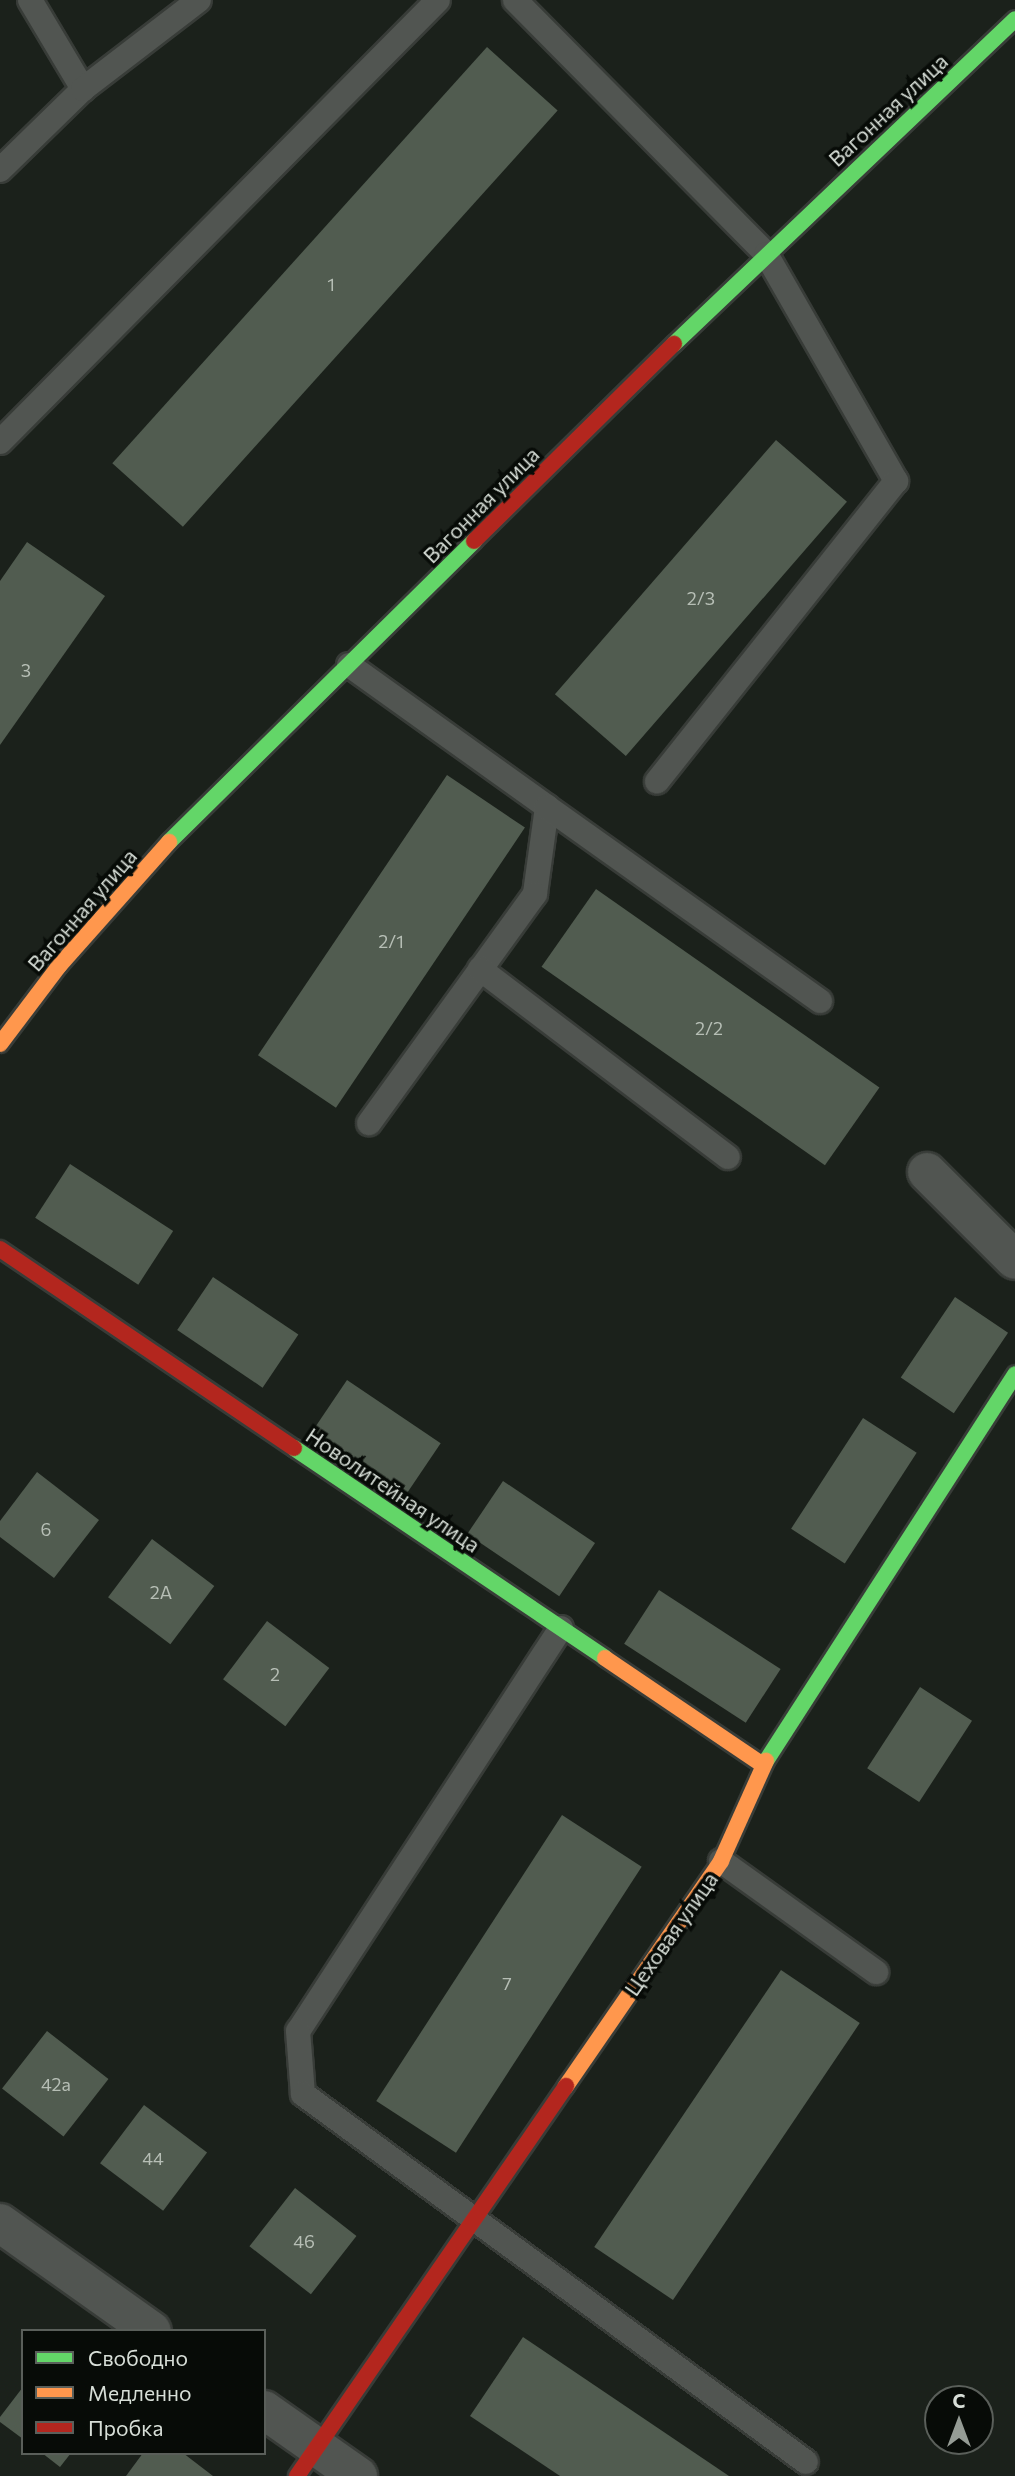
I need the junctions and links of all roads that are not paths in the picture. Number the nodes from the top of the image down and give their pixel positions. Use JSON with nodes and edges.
{"nodes":[{"id":1,"x":30,"y":0,"type":"edge"},
{"id":2,"x":199,"y":0,"type":"edge"},
{"id":3,"x":438,"y":0,"type":"edge"},
{"id":4,"x":515,"y":0,"type":"edge"},
{"id":5,"x":1015,"y":19,"type":"edge"},
{"id":6,"x":83,"y":89,"type":"junction"},
{"id":7,"x":0,"y":170,"type":"edge"},
{"id":8,"x":766,"y":254,"type":"junction"},
{"id":9,"x":0,"y":442,"type":"edge"},
{"id":10,"x":349,"y":665,"type":"junction"},
{"id":11,"x":657,"y":782,"type":"dead end"},
{"id":12,"x":547,"y":807,"type":"junction"},
{"id":13,"x":480,"y":970,"type":"junction"},
{"id":14,"x":821,"y":1001,"type":"dead end"},
{"id":15,"x":0,"y":1044,"type":"edge"},
{"id":16,"x":369,"y":1123,"type":"dead end"},
{"id":17,"x":728,"y":1157,"type":"dead end"},
{"id":18,"x":928,"y":1172,"type":"dead end"},
{"id":19,"x":0,"y":1249,"type":"edge"},
{"id":20,"x":1015,"y":1259,"type":"edge"},
{"id":21,"x":1015,"y":1374,"type":"edge"},
{"id":22,"x":561,"y":1628,"type":"junction"},
{"id":23,"x":763,"y":1765,"type":"junction"},
{"id":24,"x":721,"y":1861,"type":"junction"},
{"id":25,"x":876,"y":1972,"type":"dead end"},
{"id":26,"x":474,"y":2220,"type":"junction"},
{"id":27,"x":0,"y":2223,"type":"edge"},
{"id":28,"x":149,"y":2329,"type":"edge"},
{"id":29,"x":266,"y":2412,"type":"edge"},
{"id":30,"x":307,"y":2462,"type":"edge"},
{"id":31,"x":806,"y":2462,"type":"dead end"},
{"id":32,"x":358,"y":2476,"type":"edge"}],
"edges":[{"from":1,"to":6,"type":"lane"},
{"from":2,"to":6,"type":"lane"},
{"from":3,"to":9,"type":"lane"},
{"from":4,"to":8,"type":"lane"},
{"from":5,"to":8,"type":"street","name":"Вагонная улица"},
{"from":6,"to":7,"type":"lane"},
{"from":8,"to":10,"type":"street","name":"Вагонная улица"},
{"from":8,"to":11,"type":"lane"},
{"from":10,"to":12,"type":"lane"},
{"from":10,"to":15,"type":"street","name":"Вагонная улица"},
{"from":12,"to":13,"type":"lane"},
{"from":12,"to":14,"type":"lane"},
{"from":13,"to":16,"type":"lane"},
{"from":13,"to":17,"type":"lane"},
{"from":18,"to":20,"type":"street"},
{"from":19,"to":22,"type":"street","name":"Новолитейная улица"},
{"from":21,"to":23,"type":"street","name":"Цеховая улица"},
{"from":22,"to":23,"type":"street","name":"Новолитейная улица"},
{"from":22,"to":26,"type":"lane"},
{"from":23,"to":24,"type":"street","name":"Цеховая улица"},
{"from":24,"to":25,"type":"lane"},
{"from":24,"to":26,"type":"street","name":"Цеховая улица"},
{"from":26,"to":30,"type":"street","name":"Цеховая улица"},
{"from":26,"to":31,"type":"lane"},
{"from":27,"to":28,"type":"street"},
{"from":29,"to":30,"type":"street"},
{"from":30,"to":32,"type":"street"}]}
